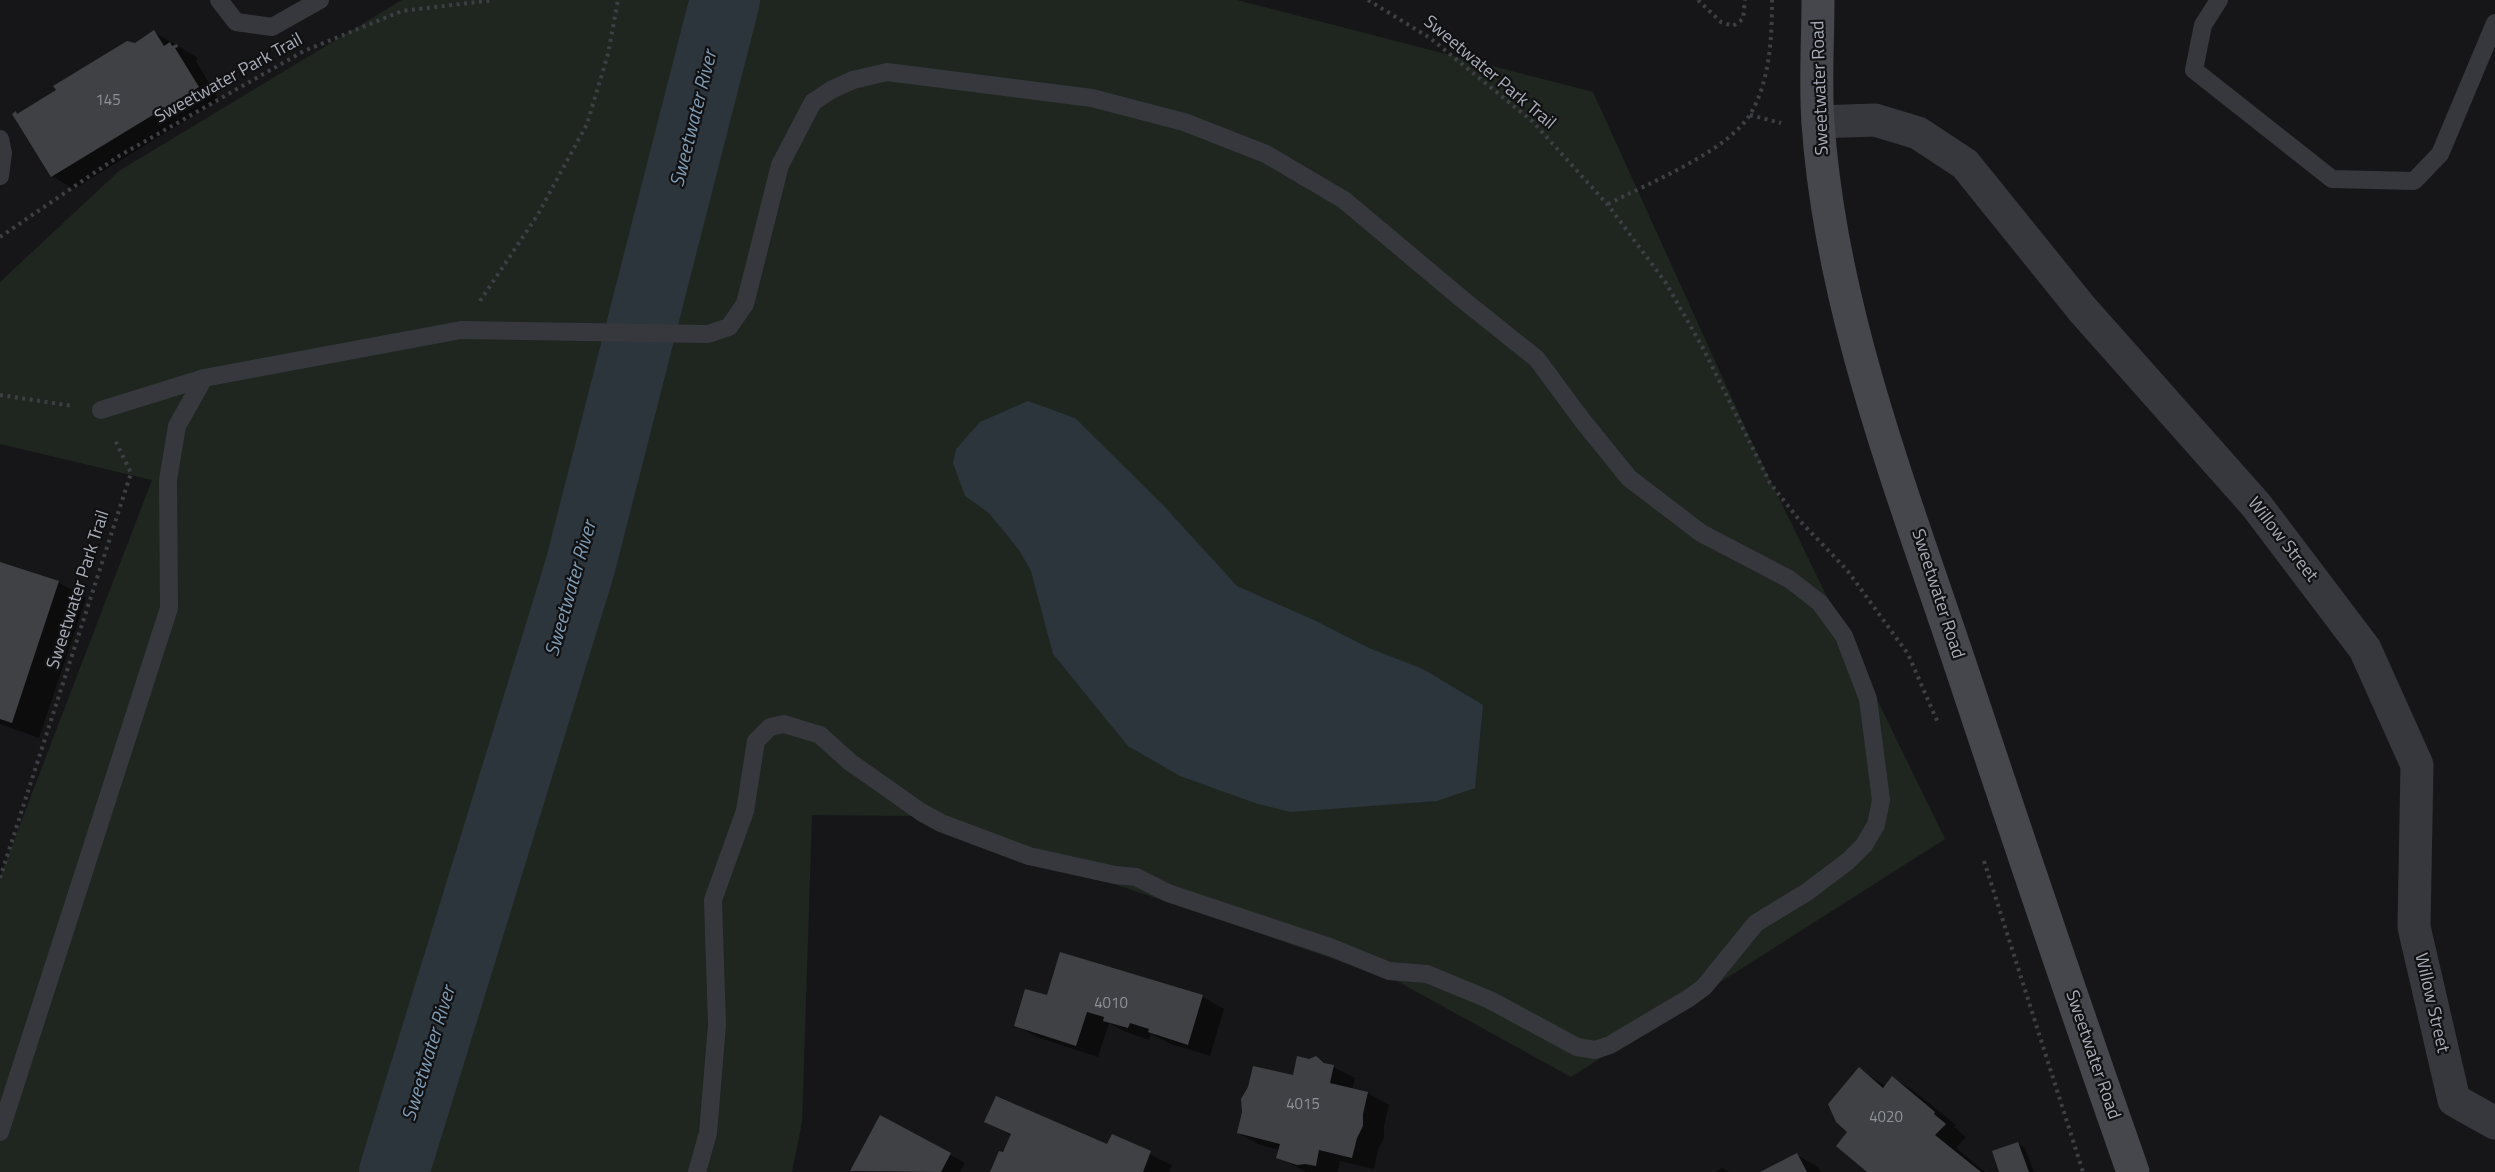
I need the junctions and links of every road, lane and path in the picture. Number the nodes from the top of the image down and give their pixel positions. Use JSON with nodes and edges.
{"nodes":[{"id":1,"x":219,"y":0,"type":"edge"},
{"id":2,"x":320,"y":0,"type":"edge"},
{"id":3,"x":494,"y":0,"type":"edge"},
{"id":4,"x":618,"y":0,"type":"edge"},
{"id":5,"x":1368,"y":0,"type":"edge"},
{"id":6,"x":1698,"y":0,"type":"edge"},
{"id":7,"x":1745,"y":0,"type":"edge"},
{"id":8,"x":1772,"y":0,"type":"edge"},
{"id":9,"x":1818,"y":0,"type":"edge"},
{"id":10,"x":2220,"y":0,"type":"edge"},
{"id":11,"x":2495,"y":23,"type":"edge"},
{"id":12,"x":1818,"y":122,"type":"junction"},
{"id":13,"x":0,"y":139,"type":"edge"},
{"id":14,"x":0,"y":176,"type":"edge"},
{"id":15,"x":0,"y":237,"type":"edge"},
{"id":16,"x":461,"y":330,"type":"junction"},
{"id":17,"x":204,"y":378,"type":"junction"},
{"id":18,"x":0,"y":395,"type":"edge"},
{"id":19,"x":101,"y":410,"type":"junction"},
{"id":20,"x":0,"y":878,"type":"edge"},
{"id":21,"x":2495,"y":1123,"type":"edge"},
{"id":22,"x":0,"y":1132,"type":"edge"},
{"id":23,"x":697,"y":1172,"type":"edge"},
{"id":24,"x":2133,"y":1172,"type":"edge"}],
"edges":[{"from":1,"to":2,"type":"lane"},
{"from":3,"to":15,"type":"path","name":"Sweetwater Park Trail"},
{"from":4,"to":16,"type":"path"},
{"from":5,"to":8,"type":"path","name":"Sweetwater Park Trail"},
{"from":6,"to":7,"type":"path"},
{"from":9,"to":12,"type":"main road","name":"Sweetwater Road"},
{"from":10,"to":11,"type":"lane"},
{"from":12,"to":21,"type":"street","name":"Willow Street"},
{"from":12,"to":24,"type":"main road","name":"Sweetwater Road"},
{"from":13,"to":14,"type":"lane"},
{"from":16,"to":17,"type":"lane"},
{"from":16,"to":23,"type":"lane"},
{"from":17,"to":19,"type":"lane"},
{"from":17,"to":22,"type":"lane"},
{"from":18,"to":19,"type":"path"},
{"from":19,"to":20,"type":"path","name":"Sweetwater Park Trail"}]}
